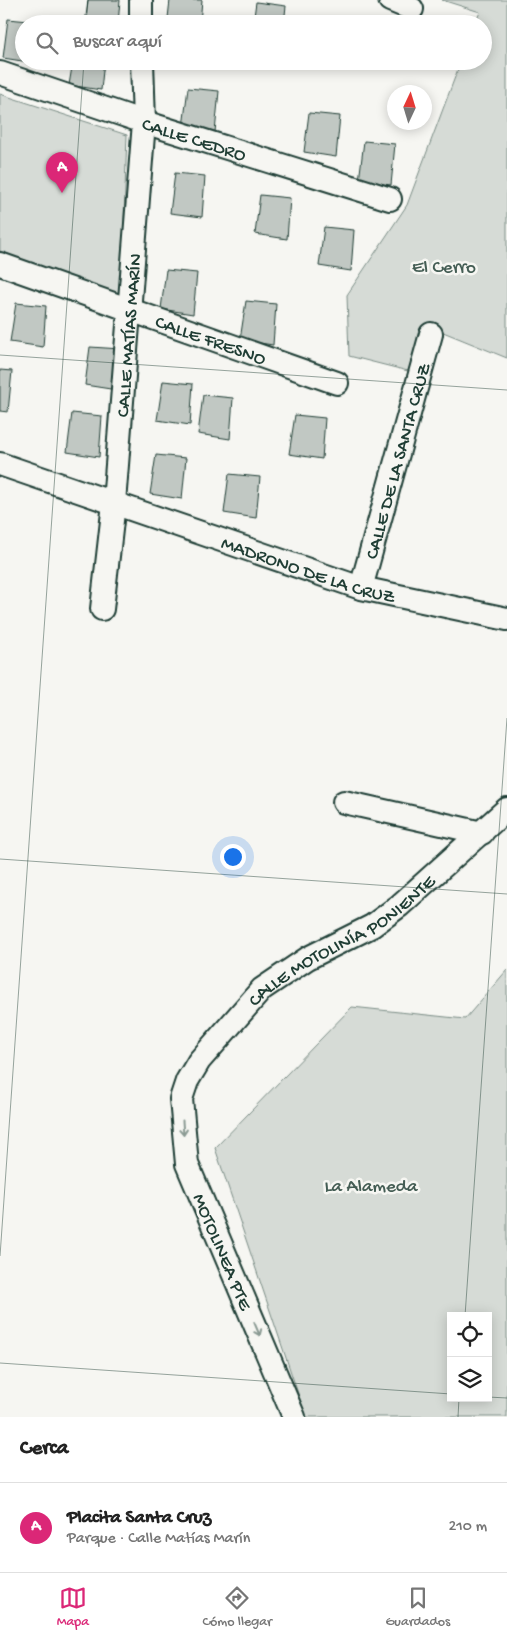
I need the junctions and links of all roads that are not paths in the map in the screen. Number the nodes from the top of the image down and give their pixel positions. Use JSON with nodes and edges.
{"nodes":[{"id":1,"x":141,"y":0,"type":"edge"},
{"id":2,"x":390,"y":0,"type":"edge"},
{"id":3,"x":412,"y":9,"type":"dead end"},
{"id":4,"x":141,"y":15,"type":"edge"},
{"id":5,"x":142,"y":70,"type":"edge"},
{"id":6,"x":0,"y":73,"type":"edge"},
{"id":7,"x":144,"y":122,"type":"junction"},
{"id":8,"x":390,"y":199,"type":"dead end"},
{"id":9,"x":0,"y":264,"type":"edge"},
{"id":10,"x":129,"y":310,"type":"junction"},
{"id":11,"x":431,"y":334,"type":"dead end"},
{"id":12,"x":337,"y":383,"type":"dead end"},
{"id":13,"x":0,"y":464,"type":"edge"},
{"id":14,"x":114,"y":503,"type":"junction"},
{"id":15,"x":361,"y":588,"type":"junction"},
{"id":16,"x":102,"y":609,"type":"dead end"},
{"id":17,"x":507,"y":619,"type":"edge"},
{"id":18,"x":344,"y":802,"type":"dead end"},
{"id":19,"x":507,"y":810,"type":"edge"},
{"id":20,"x":482,"y":833,"type":"junction"},
{"id":21,"x":187,"y":1081,"type":"joint"},
{"id":22,"x":294,"y":1417,"type":"edge"}],
"edges":[{"from":1,"to":4,"type":"street"},
{"from":2,"to":3,"type":"street"},
{"from":5,"to":7,"type":"street","name":"CALLE MATÍAS MARÍN"},
{"from":6,"to":7,"type":"street","name":"CALLE CEDRO"},
{"from":7,"to":8,"type":"street","name":"CALLE CEDRO"},
{"from":7,"to":10,"type":"street","name":"CALLE MATÍAS MARÍN"},
{"from":9,"to":10,"type":"street","name":"CALLE FRESNO"},
{"from":10,"to":12,"type":"street","name":"CALLE FRESNO"},
{"from":10,"to":14,"type":"street","name":"CALLE MATÍAS MARÍN"},
{"from":11,"to":15,"type":"street","name":"CALLE DE LA SANTA CRUZ"},
{"from":13,"to":14,"type":"street","name":"MADRONO DE LA CRUZ"},
{"from":14,"to":15,"type":"street","name":"MADRONO DE LA CRUZ"},
{"from":14,"to":16,"type":"street","name":"CALLE MATÍAS MARÍN"},
{"from":15,"to":17,"type":"street","name":"MADRONO DE LA CRUZ"},
{"from":18,"to":20,"type":"street"},
{"from":19,"to":20,"type":"street","name":"CALLE MOTOLINÍA PONIENTE"},
{"from":20,"to":21,"type":"street","name":"CALLE MOTOLINÍA PONIENTE"},
{"from":21,"to":22,"type":"street","name":"MOTOLINEA PTE","one_way":true}]}
